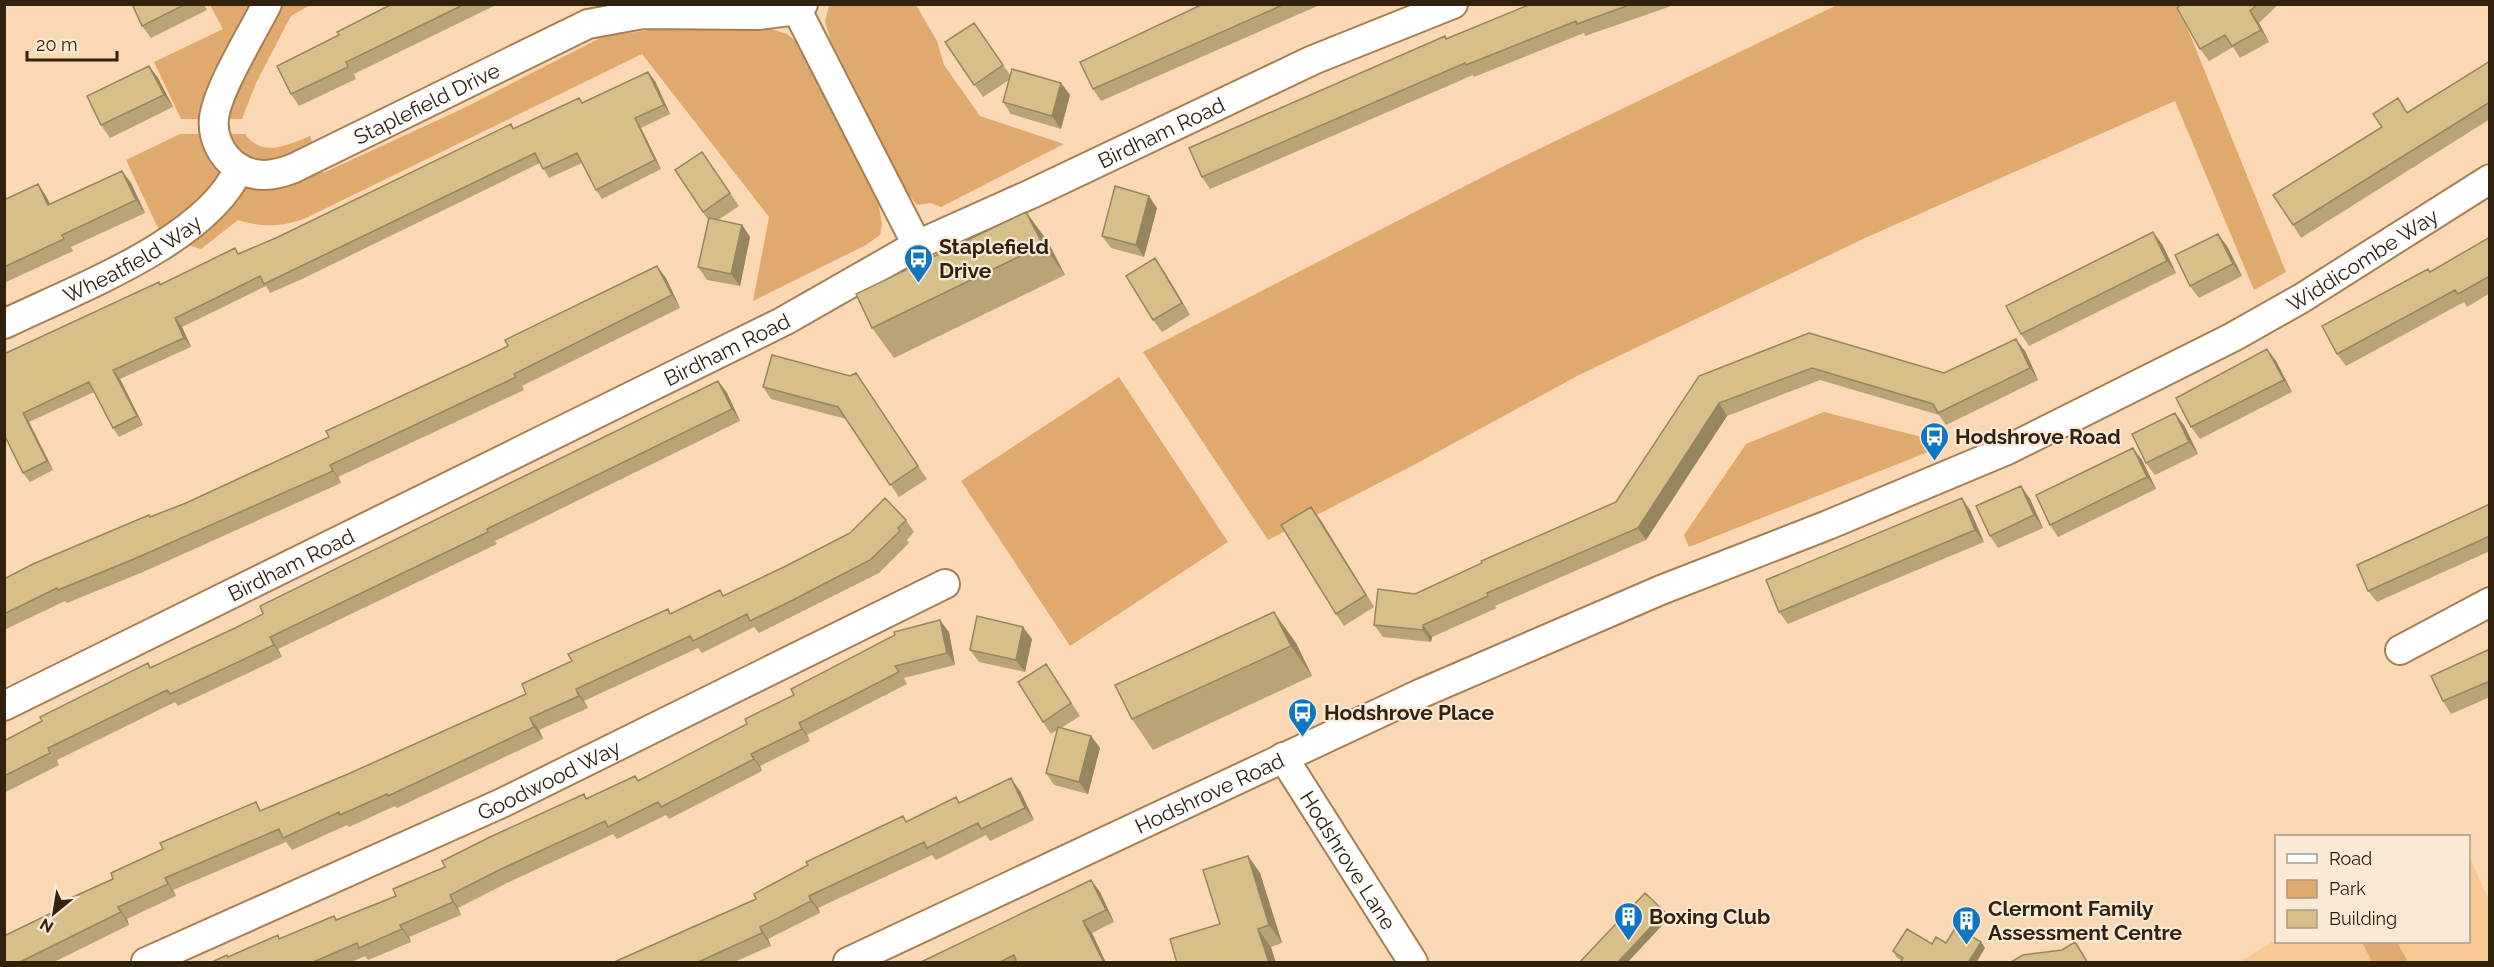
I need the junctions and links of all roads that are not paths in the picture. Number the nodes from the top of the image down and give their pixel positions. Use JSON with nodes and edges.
{"nodes":[{"id":1,"x":267,"y":4,"type":"edge"},
{"id":2,"x":1453,"y":4,"type":"edge"},
{"id":3,"x":800,"y":7,"type":"edge"},
{"id":4,"x":238,"y":168,"type":"junction"},
{"id":5,"x":2490,"y":179,"type":"edge"},
{"id":6,"x":917,"y":245,"type":"junction"},
{"id":7,"x":4,"y":324,"type":"edge"},
{"id":8,"x":2233,"y":337,"type":"joint"},
{"id":9,"x":945,"y":584,"type":"dead end"},
{"id":10,"x":2490,"y":602,"type":"edge"},
{"id":11,"x":2400,"y":650,"type":"dead end"},
{"id":12,"x":4,"y":706,"type":"edge"},
{"id":13,"x":1283,"y":757,"type":"junction"},
{"id":14,"x":147,"y":963,"type":"edge"},
{"id":15,"x":848,"y":963,"type":"edge"},
{"id":16,"x":1413,"y":963,"type":"edge"}],
"edges":[{"from":1,"to":4,"type":"street"},
{"from":2,"to":6,"type":"street","name":"Birdham Road"},
{"from":3,"to":4,"type":"street","name":"Staplefield Drive"},
{"from":3,"to":6,"type":"street","name":"Staplefield Drive"},
{"from":4,"to":7,"type":"street","name":"Wheatfield Way"},
{"from":5,"to":8,"type":"street","name":"Widdicombe Way"},
{"from":6,"to":12,"type":"street","name":"Birdham Road"},
{"from":8,"to":13,"type":"street","name":"Hodshrove Road"},
{"from":9,"to":14,"type":"street","name":"Goodwood Way"},
{"from":10,"to":11,"type":"street"},
{"from":13,"to":15,"type":"street","name":"Hodshrove Road"},
{"from":13,"to":16,"type":"street","name":"Hodshrove Lane"}]}
